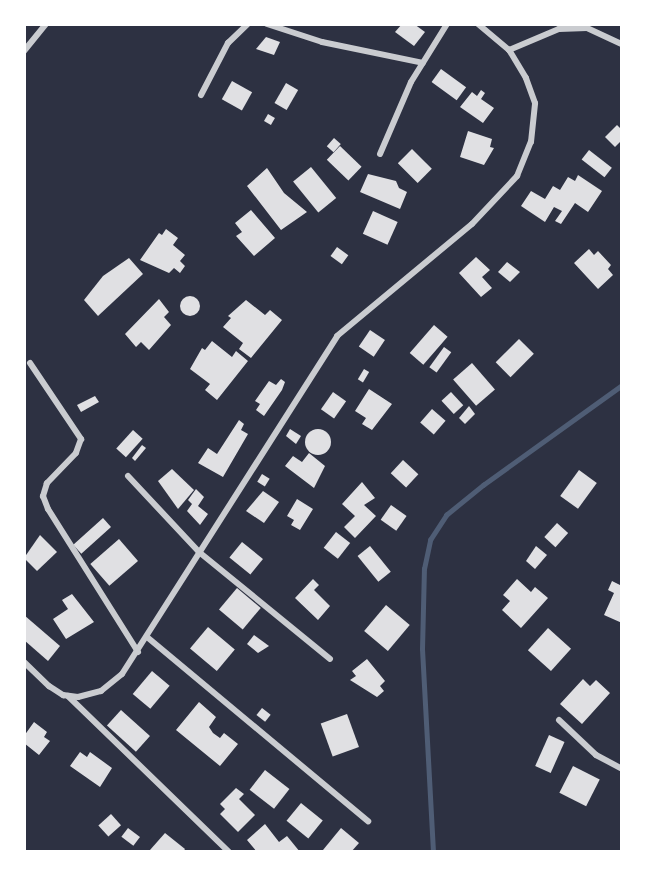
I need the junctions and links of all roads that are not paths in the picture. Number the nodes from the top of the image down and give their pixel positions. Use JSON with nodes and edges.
{"nodes":[{"id":1,"x":46,"y":24,"type":"edge"},
{"id":2,"x":248,"y":24,"type":"edge"},
{"id":3,"x":267,"y":24,"type":"edge"},
{"id":4,"x":447,"y":24,"type":"edge"},
{"id":5,"x":478,"y":24,"type":"edge"},
{"id":6,"x":622,"y":44,"type":"edge"},
{"id":7,"x":509,"y":50,"type":"junction"},
{"id":8,"x":24,"y":51,"type":"edge"},
{"id":9,"x":423,"y":63,"type":"junction"},
{"id":10,"x":201,"y":95,"type":"dead end"},
{"id":11,"x":380,"y":154,"type":"dead end"},
{"id":12,"x":30,"y":363,"type":"dead end"},
{"id":13,"x":128,"y":477,"type":"dead end"},
{"id":14,"x":198,"y":552,"type":"junction"},
{"id":15,"x":147,"y":637,"type":"junction"},
{"id":16,"x":138,"y":652,"type":"junction"},
{"id":17,"x":330,"y":659,"type":"dead end"},
{"id":18,"x":24,"y":662,"type":"edge"},
{"id":19,"x":68,"y":696,"type":"junction"},
{"id":20,"x":559,"y":720,"type":"dead end"},
{"id":21,"x":622,"y":769,"type":"edge"},
{"id":22,"x":368,"y":821,"type":"dead end"},
{"id":23,"x":229,"y":852,"type":"edge"}],
"edges":[{"from":1,"to":8,"type":"street"},
{"from":2,"to":10,"type":"street"},
{"from":3,"to":9,"type":"street"},
{"from":4,"to":9,"type":"street"},
{"from":5,"to":7,"type":"street"},
{"from":6,"to":7,"type":"street"},
{"from":7,"to":14,"type":"street"},
{"from":9,"to":11,"type":"street"},
{"from":12,"to":16,"type":"street"},
{"from":13,"to":14,"type":"street"},
{"from":14,"to":15,"type":"street"},
{"from":14,"to":17,"type":"street"},
{"from":15,"to":16,"type":"street"},
{"from":15,"to":22,"type":"street"},
{"from":16,"to":19,"type":"street"},
{"from":18,"to":19,"type":"street"},
{"from":19,"to":23,"type":"street"},
{"from":20,"to":21,"type":"street"}]}
